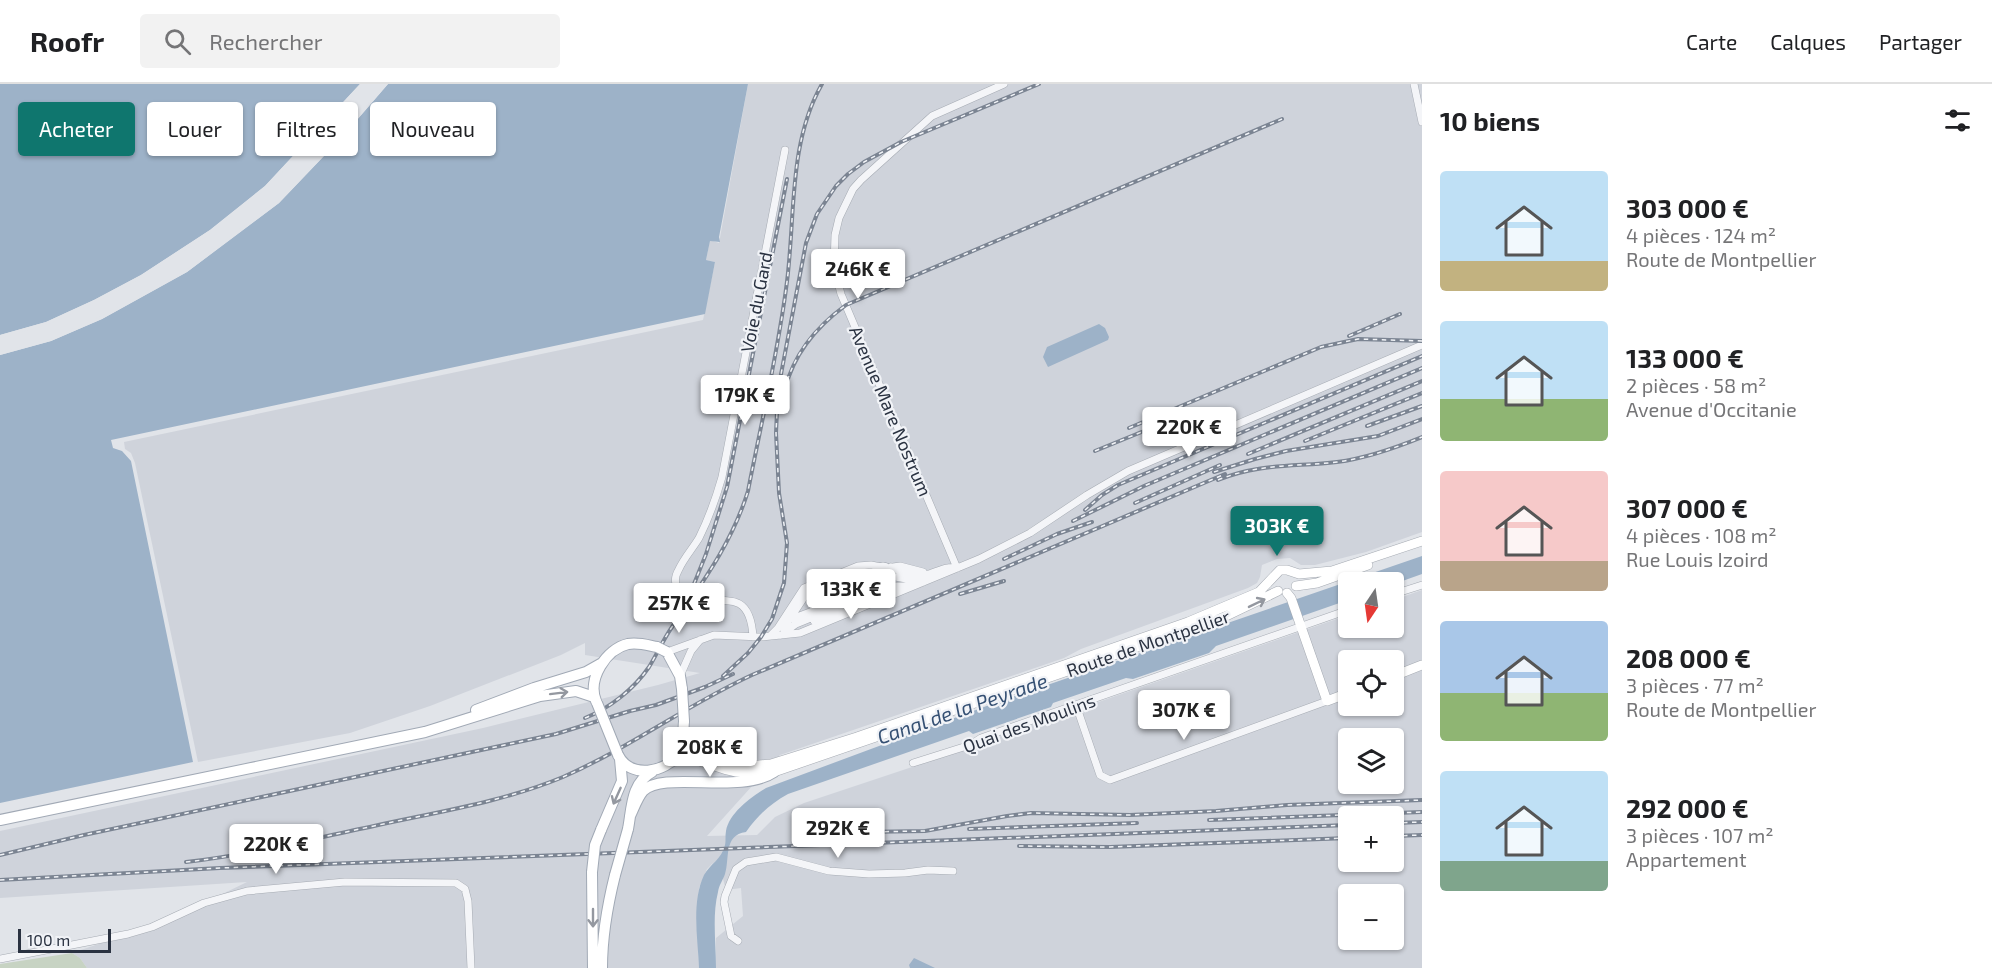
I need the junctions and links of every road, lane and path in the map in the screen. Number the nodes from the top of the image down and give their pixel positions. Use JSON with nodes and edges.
{"nodes":[{"id":1,"x":1004,"y":84,"type":"edge"},
{"id":2,"x":1414,"y":84,"type":"edge"},
{"id":3,"x":1422,"y":122,"type":"edge"},
{"id":4,"x":785,"y":150,"type":"dead end"},
{"id":5,"x":1422,"y":345,"type":"edge"},
{"id":6,"x":1422,"y":541,"type":"edge"},
{"id":7,"x":1422,"y":547,"type":"edge"},
{"id":8,"x":886,"y":567,"type":"junction"},
{"id":9,"x":957,"y":568,"type":"junction"},
{"id":10,"x":1293,"y":573,"type":"junction"},
{"id":11,"x":876,"y":574,"type":"junction"},
{"id":12,"x":866,"y":575,"type":"junction"},
{"id":13,"x":890,"y":576,"type":"junction"},
{"id":14,"x":1273,"y":579,"type":"junction"},
{"id":15,"x":925,"y":582,"type":"junction"},
{"id":16,"x":1422,"y":585,"type":"edge"},
{"id":17,"x":1404,"y":590,"type":"edge"},
{"id":18,"x":1288,"y":592,"type":"junction"},
{"id":19,"x":1338,"y":613,"type":"edge"},
{"id":20,"x":789,"y":620,"type":"junction"},
{"id":21,"x":1299,"y":624,"type":"junction"},
{"id":22,"x":781,"y":634,"type":"junction"},
{"id":23,"x":770,"y":636,"type":"junction"},
{"id":24,"x":753,"y":637,"type":"junction"},
{"id":25,"x":700,"y":640,"type":"junction"},
{"id":26,"x":662,"y":650,"type":"junction"},
{"id":27,"x":602,"y":663,"type":"junction"},
{"id":28,"x":1422,"y":665,"type":"edge"},
{"id":29,"x":1404,"y":672,"type":"edge"},
{"id":30,"x":680,"y":676,"type":"junction"},
{"id":31,"x":1338,"y":697,"type":"edge"},
{"id":32,"x":596,"y":700,"type":"junction"},
{"id":33,"x":1327,"y":701,"type":"junction"},
{"id":34,"x":1076,"y":705,"type":"junction"},
{"id":35,"x":684,"y":725,"type":"junction"},
{"id":36,"x":402,"y":736,"type":"junction"},
{"id":37,"x":619,"y":757,"type":"junction"},
{"id":38,"x":672,"y":762,"type":"junction"},
{"id":39,"x":913,"y":763,"type":"dead end"},
{"id":40,"x":652,"y":772,"type":"junction"},
{"id":41,"x":774,"y":772,"type":"junction"},
{"id":42,"x":630,"y":816,"type":"junction"},
{"id":43,"x":0,"y":820,"type":"edge"},
{"id":44,"x":953,"y":872,"type":"dead end"},
{"id":45,"x":738,"y":941,"type":"dead end"},
{"id":46,"x":0,"y":959,"type":"edge"},
{"id":47,"x":597,"y":966,"type":"edge"},
{"id":48,"x":471,"y":968,"type":"edge"}],
"edges":[{"from":1,"to":9,"type":"street","name":"Avenue Mare Nostrum"},
{"from":2,"to":3,"type":"street"},
{"from":4,"to":24,"type":"street","name":"Voie du Gard"},
{"from":5,"to":9,"type":"street"},
{"from":6,"to":10,"type":"main road"},
{"from":7,"to":18,"type":"main road","name":"Route de Montpellier"},
{"from":8,"to":9,"type":"street"},
{"from":8,"to":11,"type":"street"},
{"from":8,"to":13,"type":"street"},
{"from":8,"to":23,"type":"street"},
{"from":9,"to":15,"type":"street"},
{"from":10,"to":14,"type":"main road"},
{"from":10,"to":18,"type":"main road"},
{"from":11,"to":12,"type":"street"},
{"from":11,"to":13,"type":"street"},
{"from":12,"to":20,"type":"street"},
{"from":12,"to":20,"type":"street"},
{"from":13,"to":15,"type":"street"},
{"from":14,"to":18,"type":"main road"},
{"from":14,"to":35,"type":"main road","name":"Route de Montpellier"},
{"from":15,"to":22,"type":"street"},
{"from":16,"to":17,"type":"street"},
{"from":18,"to":21,"type":"main road"},
{"from":41,"to":18,"type":"main road","name":"Route de Montpellier","one_way":true},
{"from":19,"to":21,"type":"street","name":"Quai des Moulins"},
{"from":20,"to":22,"type":"street"},
{"from":21,"to":33,"type":"main road"},
{"from":21,"to":34,"type":"street","name":"Quai des Moulins"},
{"from":22,"to":23,"type":"street"},
{"from":23,"to":24,"type":"street"},
{"from":24,"to":25,"type":"street"},
{"from":25,"to":26,"type":"street"},
{"from":25,"to":30,"type":"street"},
{"from":26,"to":27,"type":"main road"},
{"from":26,"to":30,"type":"main road"},
{"from":27,"to":32,"type":"main road"},
{"from":27,"to":36,"type":"main road"},
{"from":28,"to":29,"type":"main road"},
{"from":30,"to":35,"type":"main road","bridge":true},
{"from":31,"to":33,"type":"main road"},
{"from":36,"to":32,"type":"main road","one_way":true},
{"from":32,"to":37,"type":"main road","bridge":true},
{"from":33,"to":34,"type":"street"},
{"from":34,"to":39,"type":"street","name":"Quai des Moulins"},
{"from":35,"to":38,"type":"main road"},
{"from":36,"to":43,"type":"main road"},
{"from":37,"to":40,"type":"main road"},
{"from":37,"to":47,"type":"main road","one_way":true,"bridge":true},
{"from":38,"to":40,"type":"main road"},
{"from":38,"to":41,"type":"main road","name":"Route de Montpellier"},
{"from":40,"to":42,"type":"main road"},
{"from":41,"to":42,"type":"main road"},
{"from":42,"to":47,"type":"main road","bridge":true},
{"from":44,"to":45,"type":"street"},
{"from":46,"to":48,"type":"street"}]}
